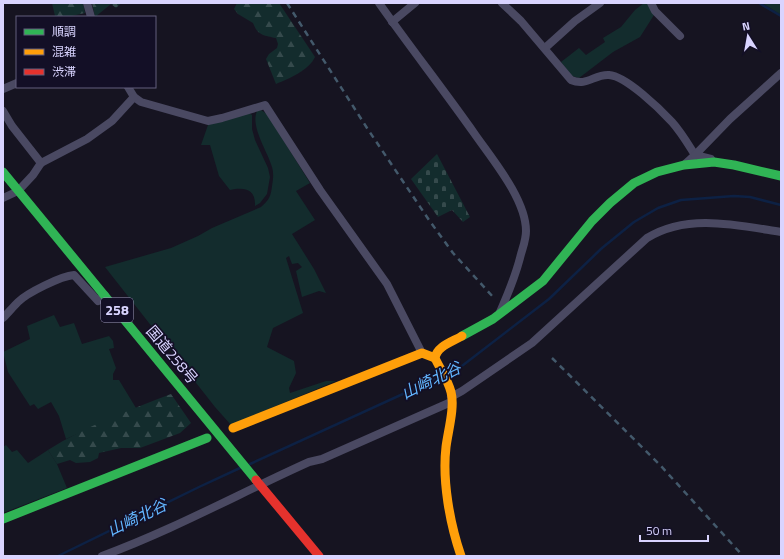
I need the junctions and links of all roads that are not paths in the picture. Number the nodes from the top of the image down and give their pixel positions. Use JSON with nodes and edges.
{"nodes":[{"id":1,"x":88,"y":3,"type":"edge"},
{"id":2,"x":379,"y":3,"type":"edge"},
{"id":3,"x":415,"y":3,"type":"edge"},
{"id":4,"x":502,"y":3,"type":"edge"},
{"id":5,"x":600,"y":3,"type":"edge"},
{"id":6,"x":650,"y":3,"type":"edge"},
{"id":7,"x":91,"y":16,"type":"edge"},
{"id":8,"x":392,"y":22,"type":"junction"},
{"id":9,"x":680,"y":36,"type":"dead end"},
{"id":10,"x":545,"y":48,"type":"junction"},
{"id":11,"x":781,"y":73,"type":"edge"},
{"id":12,"x":16,"y":83,"type":"edge"},
{"id":13,"x":129,"y":88,"type":"edge"},
{"id":14,"x":3,"y":89,"type":"edge"},
{"id":15,"x":134,"y":97,"type":"junction"},
{"id":16,"x":3,"y":111,"type":"edge"},
{"id":17,"x":695,"y":155,"type":"junction"},
{"id":18,"x":714,"y":162,"type":"junction"},
{"id":19,"x":42,"y":163,"type":"junction"},
{"id":20,"x":684,"y":165,"type":"junction"},
{"id":21,"x":3,"y":172,"type":"edge"},
{"id":22,"x":781,"y":176,"type":"edge"},
{"id":23,"x":18,"y":191,"type":"junction"},
{"id":24,"x":3,"y":198,"type":"edge"},
{"id":25,"x":781,"y":232,"type":"edge"},
{"id":26,"x":105,"y":295,"type":"junction"},
{"id":27,"x":500,"y":314,"type":"junction"},
{"id":28,"x":4,"y":316,"type":"edge"},
{"id":29,"x":422,"y":353,"type":"junction"},
{"id":30,"x":435,"y":358,"type":"junction"},
{"id":31,"x":451,"y":397,"type":"junction"},
{"id":32,"x":233,"y":428,"type":"dead end"},
{"id":33,"x":207,"y":438,"type":"dead end"},
{"id":34,"x":258,"y":482,"type":"junction"},
{"id":35,"x":3,"y":519,"type":"edge"},
{"id":36,"x":102,"y":556,"type":"edge"},
{"id":37,"x":320,"y":556,"type":"edge"},
{"id":38,"x":461,"y":556,"type":"edge"}],
"edges":[{"from":1,"to":7,"type":"street"},
{"from":2,"to":8,"type":"street"},
{"from":3,"to":8,"type":"street"},
{"from":4,"to":10,"type":"street"},
{"from":5,"to":10,"type":"street"},
{"from":6,"to":9,"type":"street"},
{"from":8,"to":27,"type":"street"},
{"from":10,"to":17,"type":"street"},
{"from":11,"to":17,"type":"street"},
{"from":12,"to":14,"type":"street"},
{"from":13,"to":15,"type":"street"},
{"from":15,"to":19,"type":"street"},
{"from":15,"to":29,"type":"street"},
{"from":16,"to":19,"type":"street"},
{"from":17,"to":18,"type":"street"},
{"from":17,"to":20,"type":"street"},
{"from":18,"to":20,"type":"main road"},
{"from":18,"to":22,"type":"main road"},
{"from":19,"to":23,"type":"street"},
{"from":20,"to":27,"type":"main road"},
{"from":21,"to":23,"type":"main road","name":"国道258号","number":"258"},
{"from":23,"to":24,"type":"street"},
{"from":23,"to":26,"type":"main road","name":"国道258号","number":"258"},
{"from":25,"to":31,"type":"street"},
{"from":26,"to":28,"type":"street"},
{"from":26,"to":34,"type":"main road","name":"国道258号","number":"258"},
{"from":27,"to":30,"type":"main road"},
{"from":29,"to":30,"type":"main road"},
{"from":29,"to":32,"type":"main road"},
{"from":30,"to":31,"type":"main road"},
{"from":31,"to":34,"type":"street"},
{"from":31,"to":38,"type":"main road"},
{"from":33,"to":35,"type":"main road"},
{"from":34,"to":36,"type":"street"},
{"from":34,"to":37,"type":"main road","name":"国道258号","number":"258"}]}
